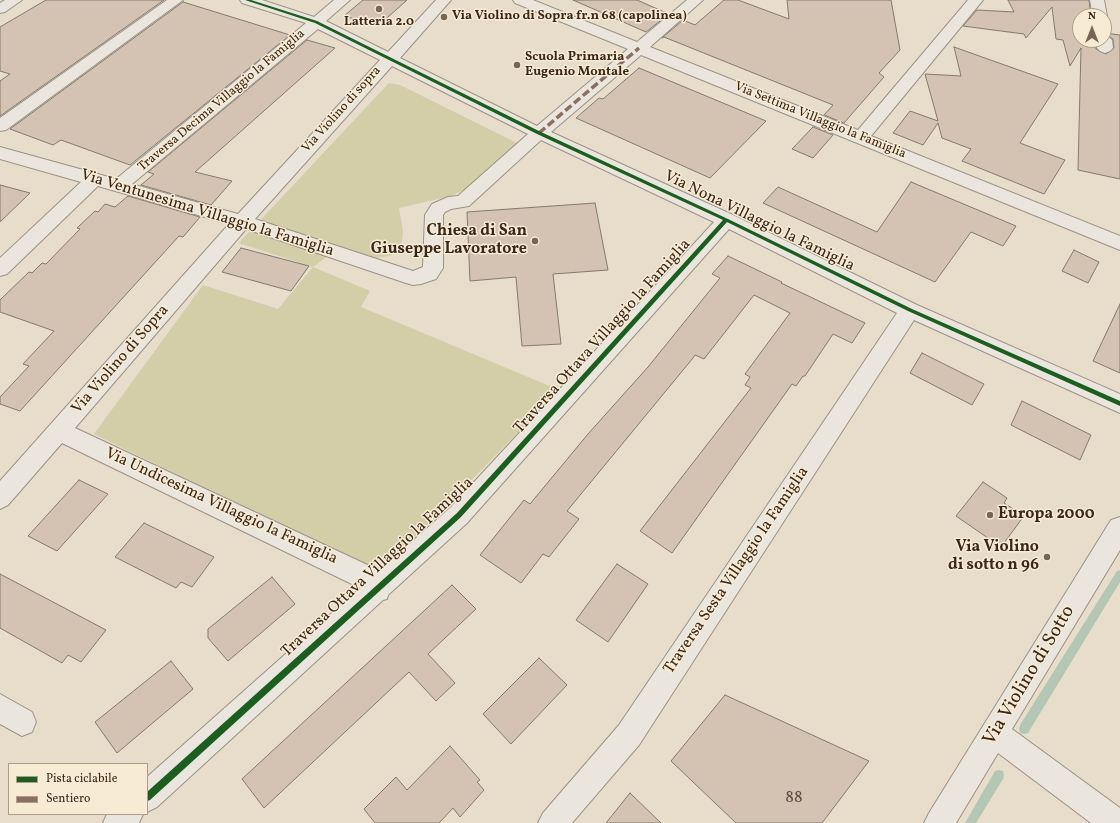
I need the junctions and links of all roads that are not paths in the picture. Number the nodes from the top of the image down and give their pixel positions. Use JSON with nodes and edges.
{"nodes":[{"id":1,"x":15,"y":0,"type":"edge"},
{"id":2,"x":176,"y":0,"type":"edge"},
{"id":3,"x":247,"y":0,"type":"edge"},
{"id":4,"x":343,"y":0,"type":"edge"},
{"id":5,"x":444,"y":0,"type":"edge"},
{"id":6,"x":520,"y":0,"type":"edge"},
{"id":7,"x":696,"y":0,"type":"edge"},
{"id":8,"x":976,"y":0,"type":"edge"},
{"id":9,"x":0,"y":9,"type":"edge"},
{"id":10,"x":316,"y":22,"type":"junction"},
{"id":11,"x":639,"y":48,"type":"junction"},
{"id":12,"x":389,"y":59,"type":"junction"},
{"id":13,"x":0,"y":126,"type":"edge"},
{"id":14,"x":539,"y":133,"type":"junction"},
{"id":15,"x":861,"y":137,"type":"junction"},
{"id":16,"x":0,"y":153,"type":"edge"},
{"id":17,"x":94,"y":180,"type":"junction"},
{"id":18,"x":119,"y":186,"type":"junction"},
{"id":19,"x":726,"y":220,"type":"junction"},
{"id":20,"x":242,"y":221,"type":"junction"},
{"id":21,"x":1120,"y":243,"type":"edge"},
{"id":22,"x":0,"y":269,"type":"edge"},
{"id":23,"x":910,"y":310,"type":"junction"},
{"id":24,"x":1120,"y":404,"type":"edge"},
{"id":25,"x":59,"y":431,"type":"junction"},
{"id":26,"x":0,"y":498,"type":"edge"},
{"id":27,"x":1120,"y":528,"type":"edge"},
{"id":28,"x":378,"y":590,"type":"junction"},
{"id":29,"x":995,"y":734,"type":"junction"},
{"id":30,"x":148,"y":796,"type":"edge"},
{"id":31,"x":127,"y":815,"type":"edge"},
{"id":32,"x":118,"y":823,"type":"edge"},
{"id":33,"x":553,"y":823,"type":"edge"},
{"id":34,"x":939,"y":823,"type":"edge"},
{"id":35,"x":1116,"y":823,"type":"edge"}],
"edges":[{"from":1,"to":9,"type":"street"},
{"from":2,"to":13,"type":"street"},
{"from":3,"to":10,"type":"street","name":"Via Nona Villaggio la Famiglia"},
{"from":4,"to":10,"type":"street","name":"Traversa Decima Villaggio la Famiglia"},
{"from":5,"to":12,"type":"street","name":"Via Violino di sopra"},
{"from":6,"to":11,"type":"street","name":"Via Settima Villaggio la Famiglia"},
{"from":7,"to":11,"type":"street"},
{"from":8,"to":15,"type":"street"},
{"from":10,"to":12,"type":"street","name":"Via Nona Villaggio la Famiglia"},
{"from":10,"to":18,"type":"street","name":"Traversa Decima Villaggio la Famiglia"},
{"from":11,"to":14,"type":"street"},
{"from":11,"to":15,"type":"street","name":"Via Settima Villaggio la Famiglia"},
{"from":12,"to":14,"type":"street","name":"Via Nona Villaggio la Famiglia"},
{"from":12,"to":20,"type":"street","name":"Via Violino di sopra"},
{"from":14,"to":19,"type":"street","name":"Via Nona Villaggio la Famiglia"},
{"from":14,"to":20,"type":"street","name":"Via Ventunesima Villaggio la Famiglia"},
{"from":15,"to":21,"type":"street","name":"Via Settima Villaggio la Famiglia"},
{"from":16,"to":17,"type":"street","name":"Via Ventunesima Villaggio la Famiglia"},
{"from":17,"to":18,"type":"street","name":"Via Ventunesima Villaggio la Famiglia"},
{"from":17,"to":22,"type":"street"},
{"from":18,"to":20,"type":"street","name":"Via Ventunesima Villaggio la Famiglia"},
{"from":19,"to":23,"type":"street","name":"Via Nona Villaggio la Famiglia"},
{"from":19,"to":28,"type":"street","name":"Traversa Ottava Villaggio la Famiglia"},
{"from":20,"to":25,"type":"street","name":"Via Violino di Sopra"},
{"from":23,"to":24,"type":"street","name":"Via Nona Villaggio la Famiglia"},
{"from":23,"to":33,"type":"street","name":"Traversa Sesta Villaggio la Famiglia"},
{"from":25,"to":26,"type":"street","name":"Via Violino di Sopra"},
{"from":25,"to":28,"type":"street","name":"Via Undicesima Villaggio la Famiglia"},
{"from":27,"to":29,"type":"street","name":"Via Violino di Sotto"},
{"from":28,"to":30,"type":"street","name":"Traversa Ottava Villaggio la Famiglia"},
{"from":29,"to":34,"type":"street","name":"Via Violino di Sotto"},
{"from":29,"to":35,"type":"street"},
{"from":31,"to":32,"type":"street"}]}
